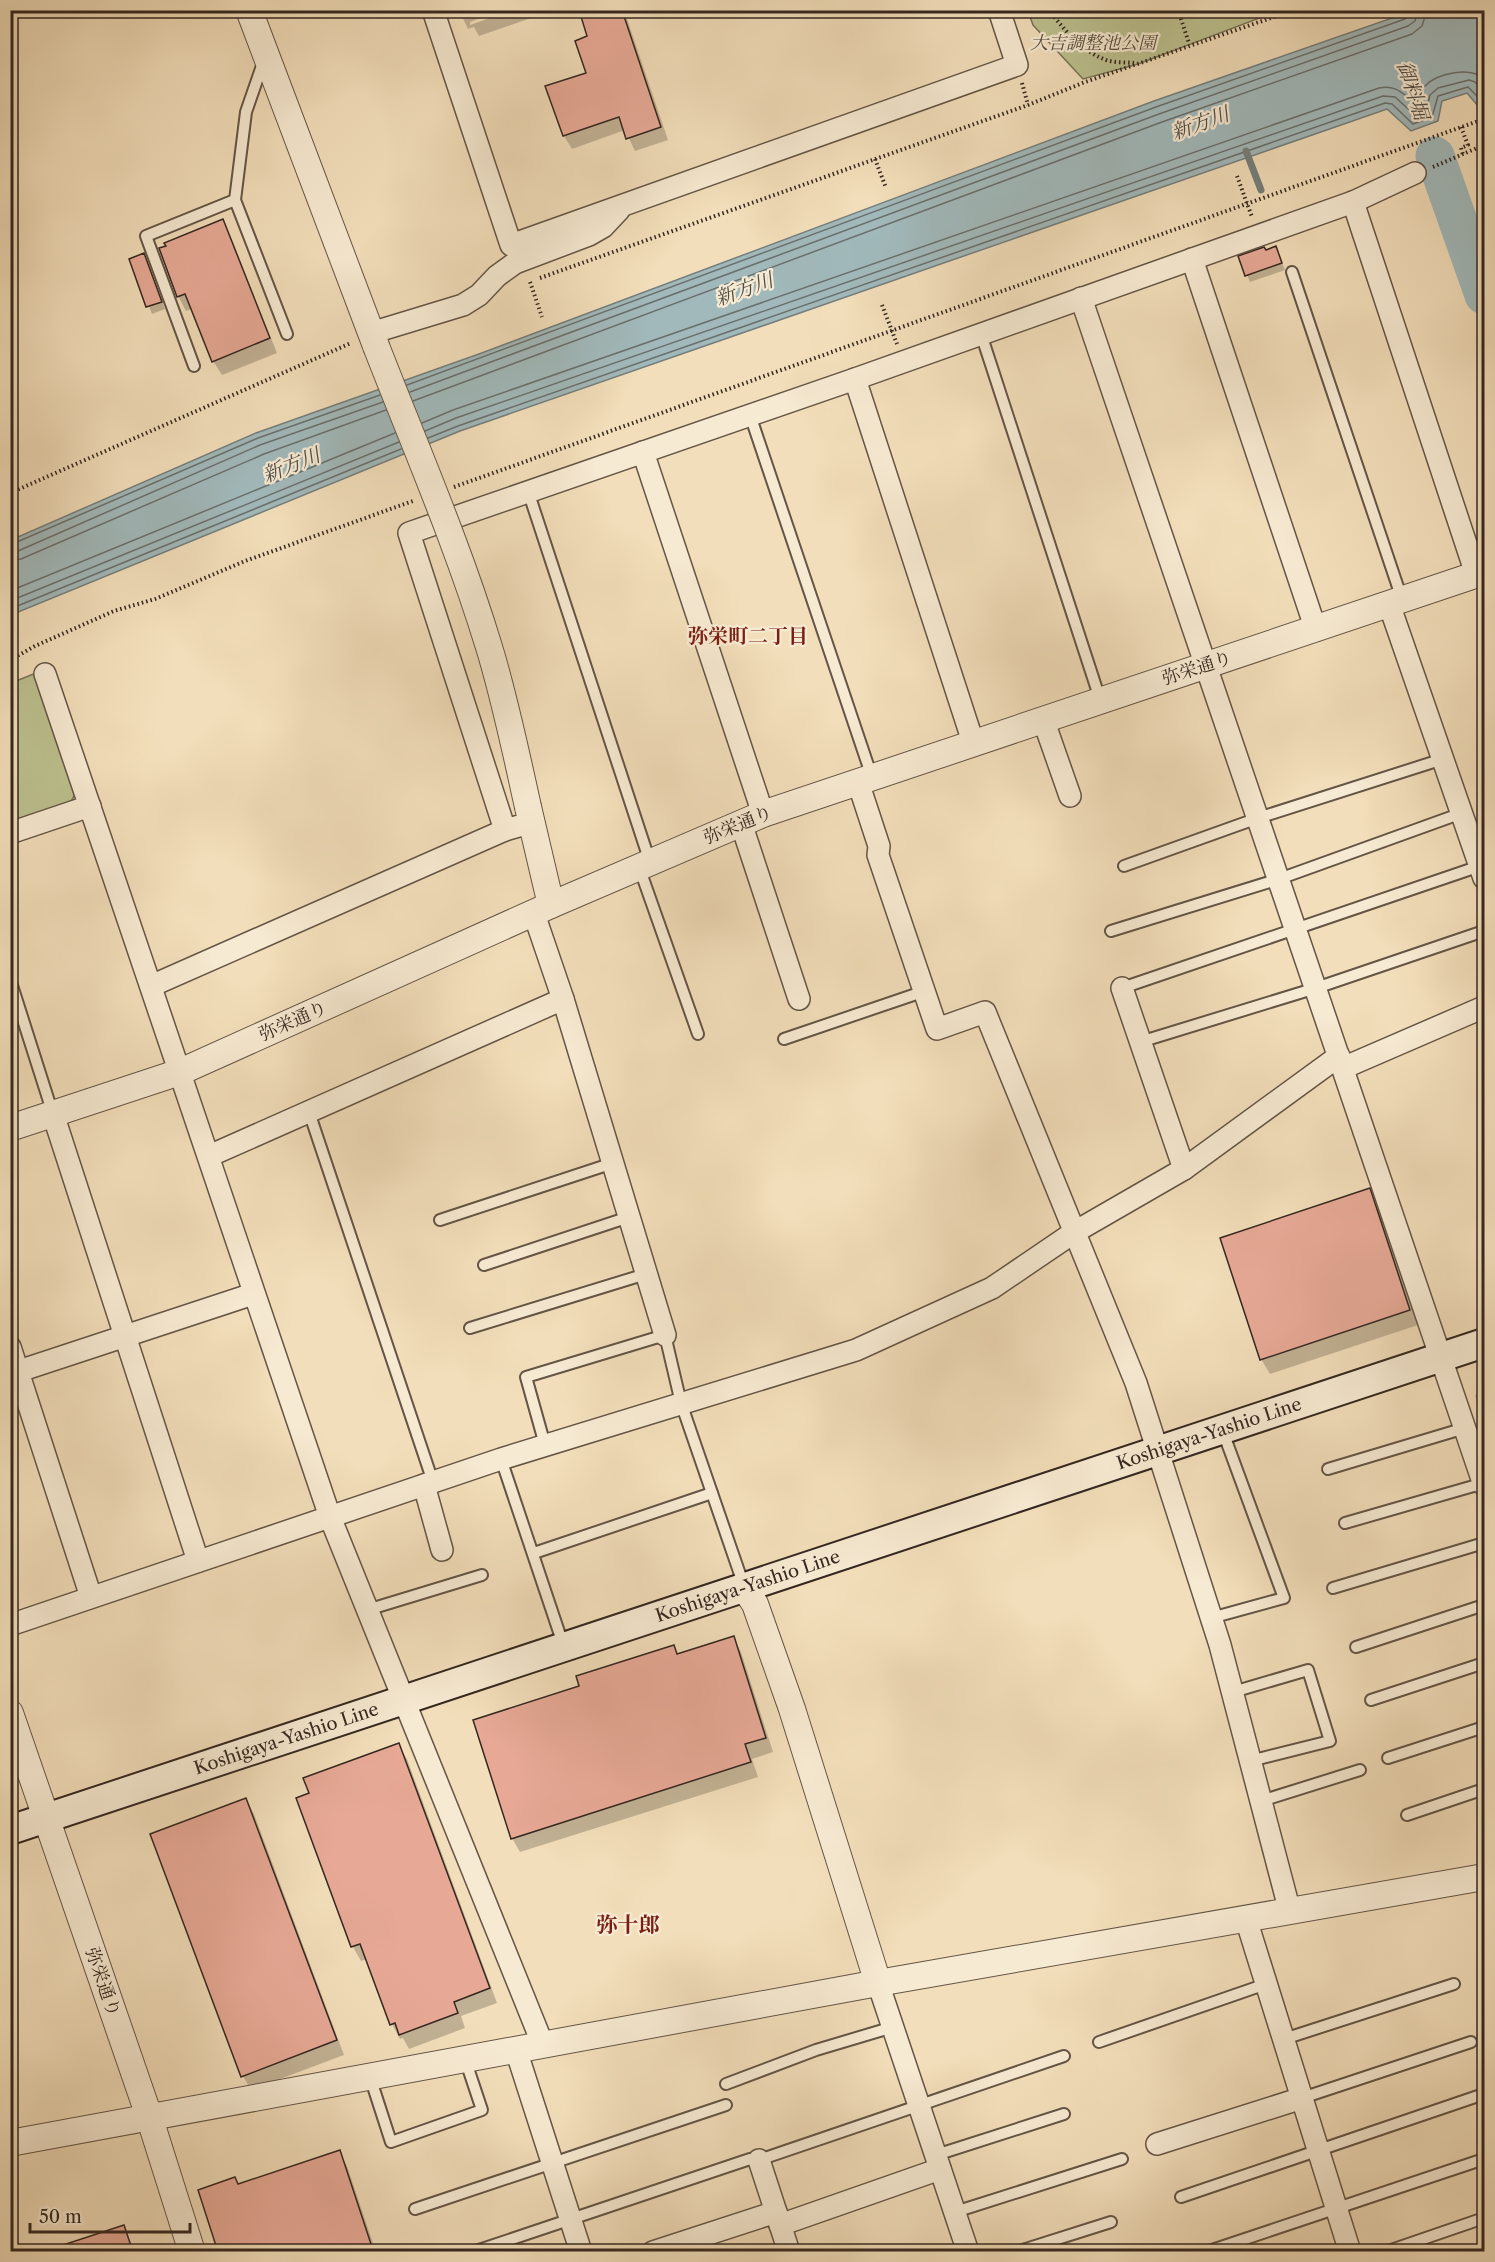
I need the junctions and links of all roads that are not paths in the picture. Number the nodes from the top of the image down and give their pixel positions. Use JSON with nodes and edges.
{"nodes":[{"id":1,"x":249,"y":10,"type":"edge"},
{"id":2,"x":433,"y":10,"type":"edge"},
{"id":3,"x":999,"y":10,"type":"edge"},
{"id":4,"x":265,"y":57,"type":"junction"},
{"id":5,"x":1421,"y":171,"type":"road end"},
{"id":6,"x":234,"y":200,"type":"junction"},
{"id":7,"x":1353,"y":202,"type":"junction"},
{"id":8,"x":628,"y":203,"type":"junction"},
{"id":9,"x":1192,"y":259,"type":"junction"},
{"id":10,"x":1292,"y":272,"type":"dead end"},
{"id":11,"x":1080,"y":298,"type":"junction"},
{"id":12,"x":287,"y":334,"type":"dead end"},
{"id":13,"x":981,"y":334,"type":"junction"},
{"id":14,"x":374,"y":340,"type":"junction"},
{"id":15,"x":194,"y":366,"type":"dead end"},
{"id":16,"x":855,"y":379,"type":"junction"},
{"id":17,"x":750,"y":415,"type":"junction"},
{"id":18,"x":643,"y":452,"type":"junction"},
{"id":19,"x":528,"y":492,"type":"junction"},
{"id":20,"x":1480,"y":573,"type":"edge"},
{"id":21,"x":1396,"y":602,"type":"junction"},
{"id":22,"x":1316,"y":630,"type":"junction"},
{"id":23,"x":1206,"y":665,"type":"junction"},
{"id":24,"x":45,"y":674,"type":"dead end"},
{"id":25,"x":1100,"y":699,"type":"junction"},
{"id":26,"x":1043,"y":719,"type":"junction"},
{"id":27,"x":973,"y":742,"type":"junction"},
{"id":28,"x":1443,"y":759,"type":"junction"},
{"id":29,"x":865,"y":780,"type":"junction"},
{"id":30,"x":1070,"y":796,"type":"dead end"},
{"id":31,"x":90,"y":806,"type":"junction"},
{"id":32,"x":1462,"y":813,"type":"junction"},
{"id":33,"x":530,"y":815,"type":"junction"},
{"id":34,"x":752,"y":818,"type":"junction"},
{"id":35,"x":1258,"y":818,"type":"junction"},
{"id":36,"x":505,"y":830,"type":"junction"},
{"id":37,"x":10,"y":833,"type":"edge"},
{"id":38,"x":644,"y":865,"type":"junction"},
{"id":39,"x":1124,"y":866,"type":"dead end"},
{"id":40,"x":1483,"y":872,"type":"edge"},
{"id":41,"x":1279,"y":879,"type":"junction"},
{"id":42,"x":542,"y":909,"type":"junction"},
{"id":43,"x":1296,"y":929,"type":"junction"},
{"id":44,"x":1111,"y":931,"type":"dead end"},
{"id":45,"x":1485,"y":931,"type":"edge"},
{"id":46,"x":10,"y":979,"type":"edge"},
{"id":47,"x":151,"y":986,"type":"junction"},
{"id":48,"x":1122,"y":988,"type":"joint"},
{"id":49,"x":1316,"y":988,"type":"junction"},
{"id":50,"x":925,"y":991,"type":"junction"},
{"id":51,"x":563,"y":999,"type":"junction"},
{"id":52,"x":799,"y":999,"type":"dead end"},
{"id":53,"x":1485,"y":1007,"type":"edge"},
{"id":54,"x":698,"y":1034,"type":"dead end"},
{"id":55,"x":784,"y":1039,"type":"dead end"},
{"id":56,"x":1140,"y":1042,"type":"junction"},
{"id":57,"x":1341,"y":1062,"type":"junction"},
{"id":58,"x":180,"y":1072,"type":"junction"},
{"id":59,"x":309,"y":1112,"type":"junction"},
{"id":60,"x":53,"y":1114,"type":"junction"},
{"id":61,"x":10,"y":1128,"type":"edge"},
{"id":62,"x":208,"y":1156,"type":"junction"},
{"id":63,"x":613,"y":1163,"type":"junction"},
{"id":64,"x":1184,"y":1169,"type":"junction"},
{"id":65,"x":629,"y":1217,"type":"junction"},
{"id":66,"x":440,"y":1220,"type":"dead end"},
{"id":67,"x":1074,"y":1233,"type":"junction"},
{"id":68,"x":484,"y":1265,"type":"dead end"},
{"id":69,"x":646,"y":1274,"type":"junction"},
{"id":70,"x":254,"y":1294,"type":"junction"},
{"id":71,"x":470,"y":1328,"type":"dead end"},
{"id":72,"x":665,"y":1335,"type":"junction"},
{"id":73,"x":125,"y":1337,"type":"junction"},
{"id":74,"x":1485,"y":1343,"type":"edge"},
{"id":75,"x":10,"y":1347,"type":"edge"},
{"id":76,"x":1441,"y":1356,"type":"junction"},
{"id":77,"x":15,"y":1373,"type":"edge"},
{"id":78,"x":681,"y":1403,"type":"junction"},
{"id":79,"x":1465,"y":1428,"type":"junction"},
{"id":80,"x":1222,"y":1430,"type":"junction"},
{"id":81,"x":545,"y":1445,"type":"junction"},
{"id":82,"x":1157,"y":1451,"type":"junction"},
{"id":83,"x":501,"y":1459,"type":"junction"},
{"id":84,"x":1328,"y":1469,"type":"dead end"},
{"id":85,"x":429,"y":1484,"type":"junction"},
{"id":86,"x":1484,"y":1484,"type":"edge"},
{"id":87,"x":712,"y":1493,"type":"junction"},
{"id":88,"x":330,"y":1517,"type":"junction"},
{"id":89,"x":1345,"y":1523,"type":"dead end"},
{"id":90,"x":1485,"y":1543,"type":"edge"},
{"id":91,"x":442,"y":1550,"type":"dead end"},
{"id":92,"x":534,"y":1553,"type":"junction"},
{"id":93,"x":198,"y":1561,"type":"junction"},
{"id":94,"x":482,"y":1575,"type":"dead end"},
{"id":95,"x":1333,"y":1588,"type":"dead end"},
{"id":96,"x":745,"y":1589,"type":"junction"},
{"id":97,"x":91,"y":1597,"type":"junction"},
{"id":98,"x":1485,"y":1605,"type":"edge"},
{"id":99,"x":368,"y":1610,"type":"junction"},
{"id":100,"x":1211,"y":1618,"type":"junction"},
{"id":101,"x":10,"y":1624,"type":"edge"},
{"id":102,"x":565,"y":1647,"type":"junction"},
{"id":103,"x":1356,"y":1647,"type":"dead end"},
{"id":104,"x":1485,"y":1664,"type":"edge"},
{"id":105,"x":1233,"y":1692,"type":"junction"},
{"id":106,"x":404,"y":1700,"type":"junction"},
{"id":107,"x":1371,"y":1700,"type":"dead end"},
{"id":108,"x":13,"y":1726,"type":"edge"},
{"id":109,"x":1485,"y":1726,"type":"edge"},
{"id":110,"x":1388,"y":1758,"type":"dead end"},
{"id":111,"x":1250,"y":1761,"type":"junction"},
{"id":112,"x":1360,"y":1770,"type":"dead end"},
{"id":113,"x":1485,"y":1789,"type":"edge"},
{"id":114,"x":1261,"y":1801,"type":"junction"},
{"id":115,"x":1407,"y":1815,"type":"dead end"},
{"id":116,"x":46,"y":1819,"type":"junction"},
{"id":117,"x":10,"y":1830,"type":"edge"},
{"id":118,"x":1485,"y":1877,"type":"edge"},
{"id":119,"x":1290,"y":1912,"type":"junction"},
{"id":120,"x":1246,"y":1919,"type":"junction"},
{"id":121,"x":879,"y":1983,"type":"junction"},
{"id":122,"x":1266,"y":1984,"type":"junction"},
{"id":123,"x":1454,"y":1984,"type":"dead end"},
{"id":124,"x":893,"y":2027,"type":"junction"},
{"id":125,"x":1284,"y":2039,"type":"junction"},
{"id":126,"x":1099,"y":2042,"type":"dead end"},
{"id":127,"x":1471,"y":2042,"type":"dead end"},
{"id":128,"x":543,"y":2045,"type":"junction"},
{"id":129,"x":516,"y":2050,"type":"junction"},
{"id":130,"x":1064,"y":2056,"type":"dead end"},
{"id":131,"x":465,"y":2059,"type":"junction"},
{"id":132,"x":370,"y":2076,"type":"junction"},
{"id":133,"x":726,"y":2084,"type":"dead end"},
{"id":134,"x":1485,"y":2094,"type":"edge"},
{"id":135,"x":1302,"y":2098,"type":"junction"},
{"id":136,"x":726,"y":2105,"type":"dead end"},
{"id":137,"x":919,"y":2106,"type":"junction"},
{"id":138,"x":1064,"y":2114,"type":"dead end"},
{"id":139,"x":149,"y":2116,"type":"junction"},
{"id":140,"x":10,"y":2143,"type":"edge"},
{"id":141,"x":1157,"y":2144,"type":"dead end"},
{"id":142,"x":1318,"y":2150,"type":"junction"},
{"id":143,"x":1122,"y":2159,"type":"dead end"},
{"id":144,"x":1485,"y":2159,"type":"edge"},
{"id":145,"x":759,"y":2160,"type":"junction"},
{"id":146,"x":938,"y":2162,"type":"junction"},
{"id":147,"x":552,"y":2164,"type":"junction"},
{"id":148,"x":1181,"y":2197,"type":"dead end"},
{"id":149,"x":1336,"y":2208,"type":"junction"},
{"id":150,"x":415,"y":2209,"type":"dead end"},
{"id":151,"x":955,"y":2212,"type":"junction"},
{"id":152,"x":778,"y":2218,"type":"junction"},
{"id":153,"x":1485,"y":2218,"type":"edge"},
{"id":154,"x":569,"y":2219,"type":"junction"},
{"id":155,"x":1111,"y":2222,"type":"dead end"},
{"id":156,"x":192,"y":2252,"type":"edge"},
{"id":157,"x":473,"y":2252,"type":"edge"},
{"id":158,"x":581,"y":2252,"type":"edge"},
{"id":159,"x":653,"y":2252,"type":"edge"},
{"id":160,"x":789,"y":2252,"type":"edge"},
{"id":161,"x":968,"y":2252,"type":"edge"},
{"id":162,"x":1016,"y":2252,"type":"edge"},
{"id":163,"x":1206,"y":2252,"type":"edge"},
{"id":164,"x":1350,"y":2252,"type":"edge"},
{"id":165,"x":1385,"y":2252,"type":"edge"}],
"edges":[{"from":1,"to":4,"type":"street"},
{"from":2,"to":8,"type":"street"},
{"from":3,"to":8,"type":"street"},
{"from":4,"to":6,"type":"lane"},
{"from":4,"to":14,"type":"street"},
{"from":5,"to":7,"type":"street"},
{"from":6,"to":12,"type":"lane"},
{"from":6,"to":15,"type":"lane"},
{"from":7,"to":9,"type":"street"},
{"from":7,"to":20,"type":"street"},
{"from":8,"to":14,"type":"street"},
{"from":9,"to":11,"type":"street"},
{"from":9,"to":22,"type":"street"},
{"from":10,"to":21,"type":"lane"},
{"from":11,"to":13,"type":"street"},
{"from":11,"to":23,"type":"street"},
{"from":13,"to":16,"type":"street"},
{"from":13,"to":25,"type":"lane"},
{"from":14,"to":33,"type":"street","bridge":true},
{"from":16,"to":17,"type":"street"},
{"from":16,"to":27,"type":"street"},
{"from":17,"to":18,"type":"street"},
{"from":17,"to":29,"type":"lane"},
{"from":18,"to":19,"type":"street"},
{"from":18,"to":34,"type":"street"},
{"from":19,"to":36,"type":"street"},
{"from":19,"to":38,"type":"lane"},
{"from":20,"to":21,"type":"street","name":"弥栄通り"},
{"from":21,"to":22,"type":"street","name":"弥栄通り"},
{"from":21,"to":28,"type":"street"},
{"from":22,"to":23,"type":"street","name":"弥栄通り"},
{"from":23,"to":25,"type":"street","name":"弥栄通り"},
{"from":23,"to":35,"type":"street"},
{"from":24,"to":31,"type":"street"},
{"from":25,"to":26,"type":"street","name":"弥栄通り"},
{"from":26,"to":27,"type":"street","name":"弥栄通り"},
{"from":26,"to":30,"type":"street"},
{"from":27,"to":29,"type":"street","name":"弥栄通り"},
{"from":28,"to":32,"type":"street"},
{"from":28,"to":35,"type":"lane"},
{"from":29,"to":34,"type":"street","name":"弥栄通り"},
{"from":29,"to":50,"type":"street"},
{"from":31,"to":37,"type":"street"},
{"from":31,"to":47,"type":"street"},
{"from":32,"to":40,"type":"street"},
{"from":32,"to":41,"type":"lane"},
{"from":33,"to":36,"type":"street"},
{"from":33,"to":42,"type":"street"},
{"from":34,"to":38,"type":"street","name":"弥栄通り"},
{"from":34,"to":52,"type":"street"},
{"from":35,"to":39,"type":"lane"},
{"from":35,"to":41,"type":"street"},
{"from":36,"to":47,"type":"street"},
{"from":38,"to":42,"type":"street","name":"弥栄通り"},
{"from":38,"to":54,"type":"lane"},
{"from":40,"to":43,"type":"lane"},
{"from":41,"to":43,"type":"street"},
{"from":41,"to":44,"type":"lane"},
{"from":42,"to":51,"type":"street"},
{"from":42,"to":58,"type":"street","name":"弥栄通り"},
{"from":43,"to":48,"type":"lane"},
{"from":43,"to":49,"type":"street"},
{"from":45,"to":49,"type":"lane"},
{"from":46,"to":60,"type":"lane"},
{"from":47,"to":58,"type":"street"},
{"from":48,"to":56,"type":"street"},
{"from":49,"to":56,"type":"lane"},
{"from":49,"to":57,"type":"street"},
{"from":50,"to":55,"type":"lane"},
{"from":50,"to":67,"type":"street"},
{"from":51,"to":59,"type":"street"},
{"from":51,"to":63,"type":"street"},
{"from":53,"to":57,"type":"street"},
{"from":56,"to":64,"type":"street"},
{"from":57,"to":64,"type":"street"},
{"from":57,"to":76,"type":"street"},
{"from":58,"to":60,"type":"street","name":"弥栄通り"},
{"from":58,"to":62,"type":"street"},
{"from":59,"to":62,"type":"street"},
{"from":59,"to":85,"type":"lane"},
{"from":60,"to":61,"type":"street","name":"弥栄通り"},
{"from":60,"to":73,"type":"street"},
{"from":62,"to":70,"type":"street"},
{"from":63,"to":65,"type":"street"},
{"from":63,"to":66,"type":"lane"},
{"from":64,"to":67,"type":"street"},
{"from":65,"to":68,"type":"lane"},
{"from":65,"to":69,"type":"street"},
{"from":67,"to":78,"type":"street"},
{"from":67,"to":82,"type":"street"},
{"from":69,"to":71,"type":"lane"},
{"from":69,"to":72,"type":"street"},
{"from":70,"to":73,"type":"street"},
{"from":70,"to":88,"type":"street"},
{"from":72,"to":78,"type":"lane"},
{"from":72,"to":81,"type":"lane"},
{"from":73,"to":77,"type":"street"},
{"from":73,"to":93,"type":"street"},
{"from":74,"to":76,"type":"main road","name":"Koshigaya-Yashio Line"},
{"from":75,"to":77,"type":"street"},
{"from":76,"to":79,"type":"street"},
{"from":76,"to":80,"type":"main road","name":"Koshigaya-Yashio Line"},
{"from":77,"to":97,"type":"street"},
{"from":78,"to":81,"type":"street"},
{"from":78,"to":87,"type":"lane"},
{"from":79,"to":84,"type":"lane"},
{"from":79,"to":86,"type":"street"},
{"from":80,"to":82,"type":"main road","name":"Koshigaya-Yashio Line"},
{"from":80,"to":100,"type":"lane"},
{"from":81,"to":83,"type":"street"},
{"from":82,"to":96,"type":"main road","name":"Koshigaya-Yashio Line"},
{"from":82,"to":100,"type":"street"},
{"from":83,"to":85,"type":"street"},
{"from":83,"to":92,"type":"lane"},
{"from":85,"to":88,"type":"street"},
{"from":85,"to":91,"type":"street"},
{"from":86,"to":89,"type":"lane"},
{"from":87,"to":92,"type":"lane"},
{"from":87,"to":96,"type":"lane"},
{"from":88,"to":93,"type":"street"},
{"from":88,"to":99,"type":"street"},
{"from":90,"to":95,"type":"lane"},
{"from":92,"to":102,"type":"lane"},
{"from":93,"to":97,"type":"street"},
{"from":94,"to":99,"type":"lane"},
{"from":96,"to":102,"type":"main road","name":"Koshigaya-Yashio Line"},
{"from":96,"to":121,"type":"street"},
{"from":97,"to":101,"type":"street"},
{"from":98,"to":103,"type":"lane"},
{"from":99,"to":106,"type":"street"},
{"from":100,"to":105,"type":"street"},
{"from":102,"to":106,"type":"main road","name":"Koshigaya-Yashio Line"},
{"from":104,"to":107,"type":"lane"},
{"from":105,"to":111,"type":"street"},
{"from":105,"to":111,"type":"lane"},
{"from":106,"to":116,"type":"main road","name":"Koshigaya-Yashio Line"},
{"from":106,"to":128,"type":"street"},
{"from":108,"to":116,"type":"street","name":"弥栄通り"},
{"from":109,"to":110,"type":"lane"},
{"from":111,"to":114,"type":"street"},
{"from":112,"to":114,"type":"lane"},
{"from":113,"to":115,"type":"lane"},
{"from":114,"to":119,"type":"street"},
{"from":116,"to":117,"type":"main road","name":"Koshigaya-Yashio Line"},
{"from":116,"to":139,"type":"street","name":"弥栄通り"},
{"from":118,"to":119,"type":"street"},
{"from":119,"to":120,"type":"street"},
{"from":120,"to":121,"type":"street"},
{"from":120,"to":122,"type":"street"},
{"from":121,"to":124,"type":"street"},
{"from":121,"to":128,"type":"street"},
{"from":122,"to":125,"type":"street"},
{"from":122,"to":126,"type":"lane"},
{"from":123,"to":125,"type":"lane"},
{"from":124,"to":133,"type":"lane"},
{"from":124,"to":137,"type":"street"},
{"from":125,"to":135,"type":"street"},
{"from":127,"to":135,"type":"lane"},
{"from":128,"to":129,"type":"street"},
{"from":129,"to":131,"type":"street"},
{"from":129,"to":147,"type":"street"},
{"from":130,"to":137,"type":"lane"},
{"from":131,"to":132,"type":"street"},
{"from":131,"to":132,"type":"lane"},
{"from":132,"to":139,"type":"street"},
{"from":134,"to":142,"type":"lane"},
{"from":135,"to":141,"type":"street"},
{"from":135,"to":142,"type":"street"},
{"from":136,"to":147,"type":"lane"},
{"from":137,"to":145,"type":"lane"},
{"from":137,"to":146,"type":"street"},
{"from":138,"to":146,"type":"lane"},
{"from":139,"to":140,"type":"street"},
{"from":139,"to":156,"type":"street","name":"弥栄通り"},
{"from":142,"to":148,"type":"lane"},
{"from":142,"to":149,"type":"street"},
{"from":143,"to":151,"type":"lane"},
{"from":144,"to":149,"type":"lane"},
{"from":145,"to":152,"type":"street"},
{"from":145,"to":154,"type":"lane"},
{"from":146,"to":151,"type":"street"},
{"from":146,"to":152,"type":"street"},
{"from":147,"to":150,"type":"lane"},
{"from":147,"to":154,"type":"street"},
{"from":149,"to":163,"type":"lane"},
{"from":149,"to":164,"type":"street"},
{"from":151,"to":161,"type":"street"},
{"from":152,"to":159,"type":"street"},
{"from":152,"to":160,"type":"street"},
{"from":153,"to":165,"type":"lane"},
{"from":154,"to":157,"type":"lane"},
{"from":154,"to":158,"type":"street"},
{"from":155,"to":162,"type":"lane"}]}
